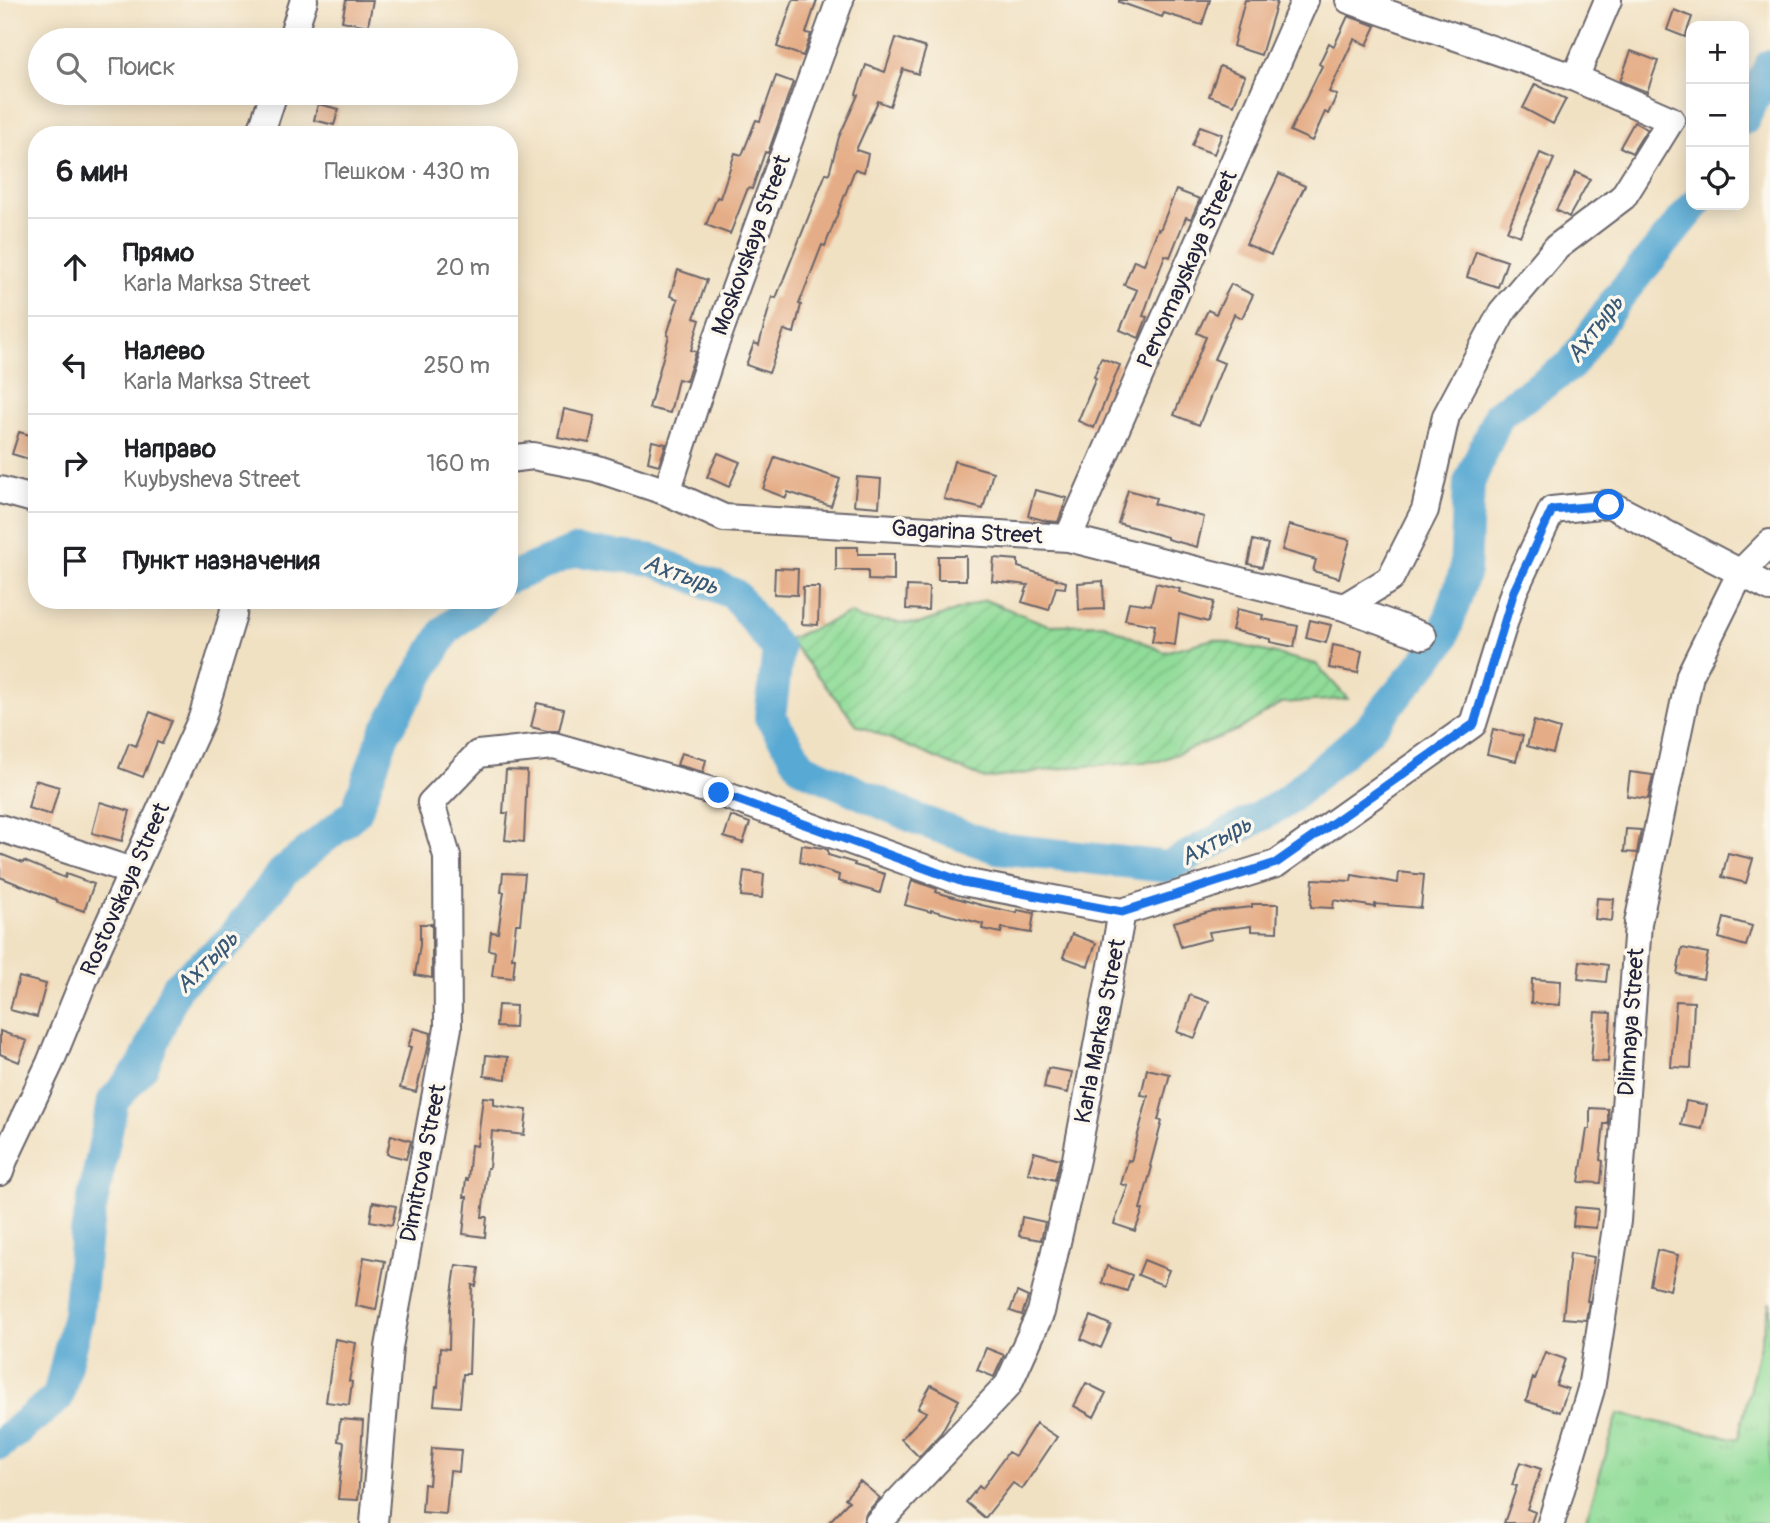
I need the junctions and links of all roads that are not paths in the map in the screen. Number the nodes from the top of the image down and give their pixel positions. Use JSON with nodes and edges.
{"nodes":[{"id":1,"x":304,"y":0,"type":"edge"},
{"id":2,"x":840,"y":0,"type":"edge"},
{"id":3,"x":1305,"y":0,"type":"edge"},
{"id":4,"x":1349,"y":0,"type":"edge"},
{"id":5,"x":1608,"y":0,"type":"edge"},
{"id":6,"x":295,"y":28,"type":"edge"},
{"id":7,"x":1575,"y":78,"type":"junction"},
{"id":8,"x":270,"y":105,"type":"edge"},
{"id":9,"x":263,"y":126,"type":"edge"},
{"id":10,"x":518,"y":458,"type":"edge"},
{"id":11,"x":0,"y":490,"type":"edge"},
{"id":12,"x":667,"y":492,"type":"junction"},
{"id":13,"x":28,"y":498,"type":"edge"},
{"id":14,"x":1068,"y":538,"type":"junction"},
{"id":15,"x":1770,"y":543,"type":"edge"},
{"id":16,"x":1741,"y":572,"type":"junction"},
{"id":17,"x":1770,"y":588,"type":"edge"},
{"id":18,"x":1344,"y":607,"type":"junction"},
{"id":19,"x":234,"y":609,"type":"edge"},
{"id":20,"x":1423,"y":636,"type":"dead end"},
{"id":21,"x":0,"y":828,"type":"edge"},
{"id":22,"x":131,"y":871,"type":"junction"},
{"id":23,"x":1122,"y":912,"type":"junction"},
{"id":24,"x":0,"y":1172,"type":"edge"},
{"id":25,"x":374,"y":1523,"type":"edge"},
{"id":26,"x":878,"y":1523,"type":"edge"},
{"id":27,"x":1551,"y":1523,"type":"edge"}],
"edges":[{"from":1,"to":6,"type":"street"},
{"from":2,"to":12,"type":"street","name":"Moskovskaya Street"},
{"from":3,"to":14,"type":"street","name":"Pervomayskaya Street"},
{"from":4,"to":7,"type":"street"},
{"from":5,"to":7,"type":"street"},
{"from":7,"to":18,"type":"street"},
{"from":8,"to":9,"type":"street"},
{"from":10,"to":12,"type":"street","name":"Gagarina Street"},
{"from":11,"to":13,"type":"street"},
{"from":12,"to":14,"type":"street","name":"Gagarina Street"},
{"from":14,"to":18,"type":"street","name":"Gagarina Street"},
{"from":15,"to":16,"type":"street","name":"Dlinnaya Street"},
{"from":16,"to":17,"type":"street"},
{"from":16,"to":23,"type":"street","name":"Karla Marksa Street"},
{"from":16,"to":27,"type":"street","name":"Dlinnaya Street"},
{"from":18,"to":20,"type":"street","name":"Gagarina Street"},
{"from":19,"to":22,"type":"street","name":"Rostovskaya Street"},
{"from":21,"to":22,"type":"street"},
{"from":22,"to":24,"type":"street","name":"Rostovskaya Street"},
{"from":23,"to":25,"type":"street","name":"Dimitrova Street"},
{"from":23,"to":26,"type":"street","name":"Karla Marksa Street"}]}
